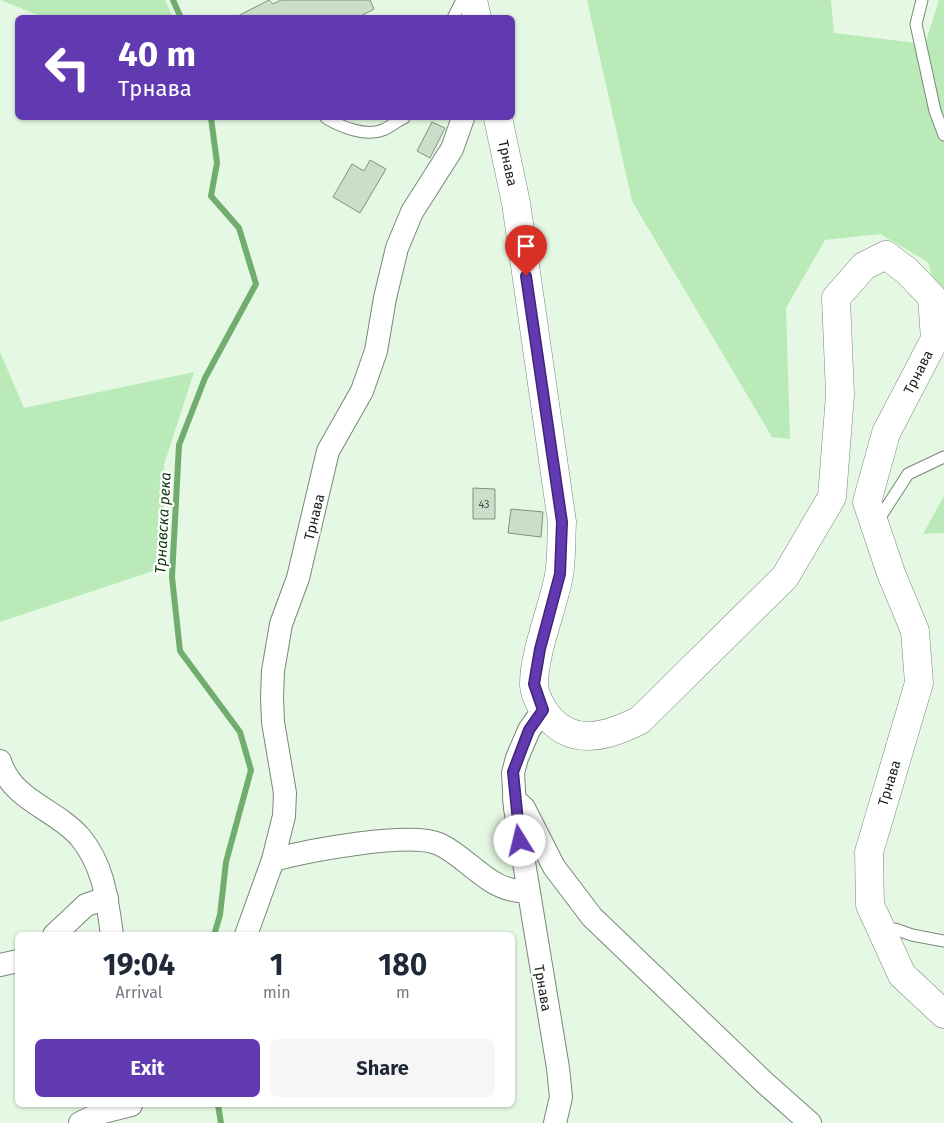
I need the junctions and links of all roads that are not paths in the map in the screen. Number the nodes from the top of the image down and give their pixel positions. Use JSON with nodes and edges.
{"nodes":[{"id":1,"x":462,"y":0,"type":"edge"},
{"id":2,"x":468,"y":0,"type":"edge"},
{"id":3,"x":473,"y":0,"type":"edge"},
{"id":4,"x":922,"y":0,"type":"edge"},
{"id":5,"x":454,"y":15,"type":"edge"},
{"id":6,"x":466,"y":15,"type":"edge"},
{"id":7,"x":476,"y":15,"type":"edge"},
{"id":8,"x":331,"y":120,"type":"edge"},
{"id":9,"x":400,"y":120,"type":"edge"},
{"id":10,"x":462,"y":120,"type":"edge"},
{"id":11,"x":498,"y":120,"type":"edge"},
{"id":12,"x":944,"y":135,"type":"edge"},
{"id":13,"x":944,"y":457,"type":"edge"},
{"id":14,"x":875,"y":526,"type":"junction"},
{"id":15,"x":543,"y":710,"type":"junction"},
{"id":16,"x":0,"y":761,"type":"edge"},
{"id":17,"x":514,"y":799,"type":"junction"},
{"id":18,"x":273,"y":860,"type":"junction"},
{"id":19,"x":528,"y":891,"type":"junction"},
{"id":20,"x":107,"y":898,"type":"junction"},
{"id":21,"x":57,"y":932,"type":"edge"},
{"id":22,"x":112,"y":932,"type":"edge"},
{"id":23,"x":247,"y":932,"type":"edge"},
{"id":24,"x":884,"y":934,"type":"junction"},
{"id":25,"x":944,"y":941,"type":"edge"},
{"id":26,"x":15,"y":962,"type":"edge"},
{"id":27,"x":0,"y":966,"type":"edge"},
{"id":28,"x":944,"y":1014,"type":"edge"},
{"id":29,"x":123,"y":1107,"type":"edge"},
{"id":30,"x":80,"y":1123,"type":"edge"},
{"id":31,"x":556,"y":1123,"type":"edge"},
{"id":32,"x":810,"y":1123,"type":"edge"}],
"edges":[{"from":1,"to":5,"type":"lane"},
{"from":2,"to":6,"type":"street"},
{"from":3,"to":7,"type":"main road"},
{"from":4,"to":12,"type":"lane"},
{"from":8,"to":9,"type":"lane"},
{"from":10,"to":18,"type":"street","name":"Трнава"},
{"from":11,"to":15,"type":"main road","name":"Трнава"},
{"from":13,"to":14,"type":"lane"},
{"from":14,"to":15,"type":"main road","name":"Трнава"},
{"from":14,"to":24,"type":"main road","name":"Трнава"},
{"from":15,"to":17,"type":"street","name":"Трнава"},
{"from":16,"to":20,"type":"street"},
{"from":17,"to":19,"type":"street","name":"Трнава"},
{"from":17,"to":32,"type":"street"},
{"from":18,"to":19,"type":"street"},
{"from":18,"to":23,"type":"street","name":"Трнава"},
{"from":19,"to":31,"type":"street","name":"Трнава"},
{"from":20,"to":21,"type":"street"},
{"from":20,"to":22,"type":"street"},
{"from":24,"to":25,"type":"lane"},
{"from":24,"to":28,"type":"main road","name":"Трнава"},
{"from":26,"to":27,"type":"street"},
{"from":29,"to":30,"type":"street"}]}
